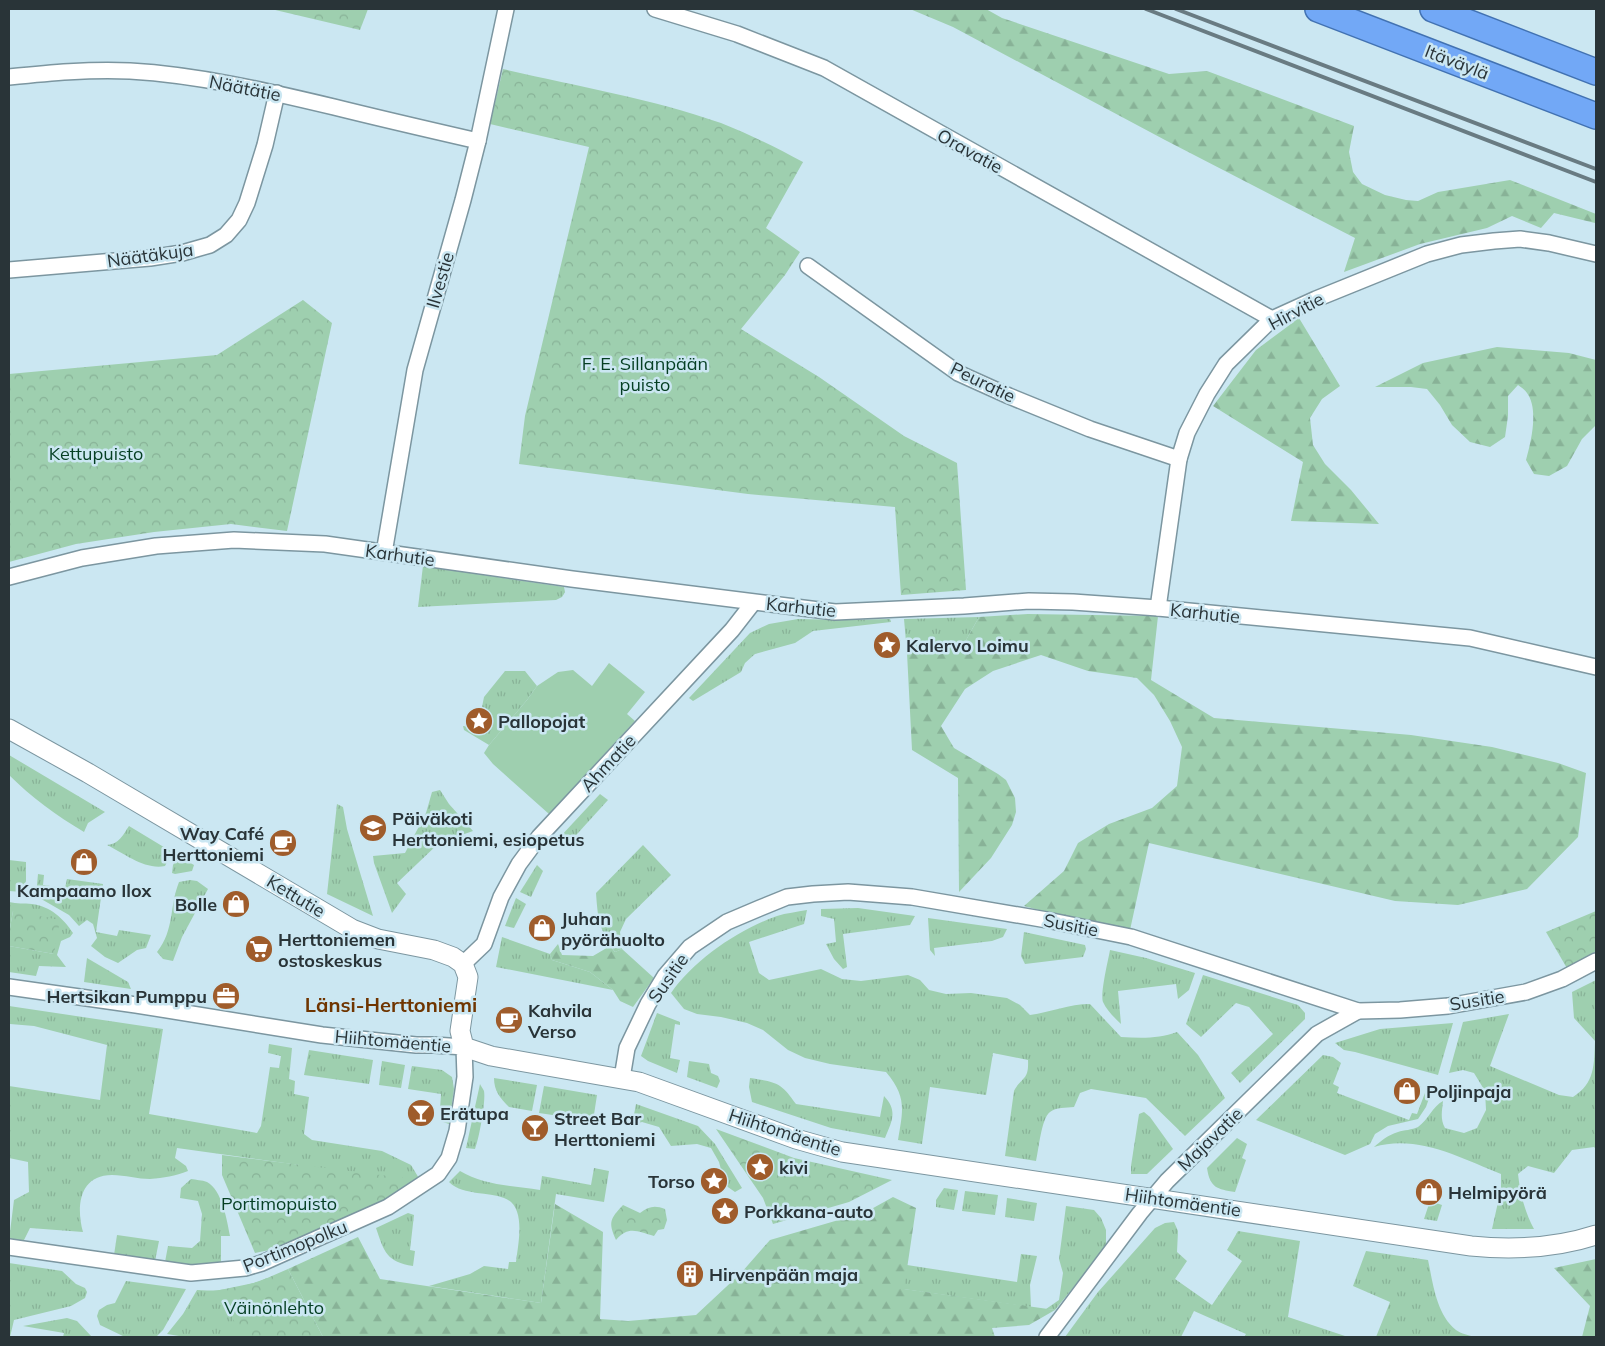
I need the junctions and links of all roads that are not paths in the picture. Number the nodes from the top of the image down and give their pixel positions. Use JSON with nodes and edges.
{"nodes":[{"id":1,"x":506,"y":9,"type":"edge"},
{"id":2,"x":655,"y":9,"type":"edge"},
{"id":3,"x":1318,"y":9,"type":"edge"},
{"id":4,"x":1433,"y":9,"type":"edge"},
{"id":5,"x":1596,"y":72,"type":"edge"},
{"id":6,"x":9,"y":76,"type":"edge"},
{"id":7,"x":277,"y":94,"type":"junction"},
{"id":8,"x":1596,"y":116,"type":"edge"},
{"id":9,"x":478,"y":141,"type":"junction"},
{"id":10,"x":1596,"y":254,"type":"edge"},
{"id":11,"x":808,"y":266,"type":"dead end"},
{"id":12,"x":9,"y":270,"type":"edge"},
{"id":13,"x":1272,"y":320,"type":"junction"},
{"id":14,"x":1179,"y":459,"type":"junction"},
{"id":15,"x":384,"y":553,"type":"junction"},
{"id":16,"x":9,"y":577,"type":"edge"},
{"id":17,"x":752,"y":602,"type":"junction"},
{"id":18,"x":1158,"y":608,"type":"junction"},
{"id":19,"x":1596,"y":667,"type":"edge"},
{"id":20,"x":9,"y":729,"type":"edge"},
{"id":21,"x":1596,"y":961,"type":"edge"},
{"id":22,"x":463,"y":964,"type":"junction"},
{"id":23,"x":9,"y":988,"type":"edge"},
{"id":24,"x":1358,"y":1011,"type":"junction"},
{"id":25,"x":464,"y":1047,"type":"junction"},
{"id":26,"x":622,"y":1078,"type":"junction"},
{"id":27,"x":1154,"y":1198,"type":"junction"},
{"id":28,"x":1596,"y":1235,"type":"edge"},
{"id":29,"x":9,"y":1247,"type":"edge"},
{"id":30,"x":1047,"y":1337,"type":"edge"}],
"edges":[{"from":1,"to":9,"type":"street","name":"Ilvestie"},
{"from":2,"to":13,"type":"street","name":"Oravatie"},
{"from":3,"to":8,"type":"highway","name":"Itäväylä"},
{"from":4,"to":5,"type":"highway"},
{"from":6,"to":7,"type":"street","name":"Näätätie"},
{"from":7,"to":9,"type":"street","name":"Näätätie"},
{"from":7,"to":12,"type":"street","name":"Näätäkuja"},
{"from":9,"to":15,"type":"street","name":"Ilvestie"},
{"from":10,"to":13,"type":"street","name":"Hirvitie"},
{"from":11,"to":14,"type":"street","name":"Peuratie"},
{"from":13,"to":14,"type":"street","name":"Hirvitie"},
{"from":14,"to":18,"type":"street","name":"Hirvitie"},
{"from":15,"to":16,"type":"street","name":"Karhutie"},
{"from":15,"to":17,"type":"street","name":"Karhutie"},
{"from":17,"to":18,"type":"street","name":"Karhutie"},
{"from":17,"to":22,"type":"street","name":"Ahmatie"},
{"from":18,"to":19,"type":"street","name":"Karhutie"},
{"from":20,"to":22,"type":"street","name":"Kettutie"},
{"from":21,"to":24,"type":"street","name":"Susitie"},
{"from":22,"to":25,"type":"street"},
{"from":23,"to":25,"type":"street","name":"Hiihtomäentie"},
{"from":24,"to":26,"type":"street","name":"Susitie"},
{"from":24,"to":27,"type":"street","name":"Majavatie"},
{"from":25,"to":26,"type":"street","name":"Hiihtomäentie"},
{"from":25,"to":29,"type":"street","name":"Portimopolku"},
{"from":26,"to":27,"type":"street","name":"Hiihtomäentie"},
{"from":27,"to":28,"type":"street","name":"Hiihtomäentie"},
{"from":27,"to":30,"type":"street","name":"Majavatie"}]}
